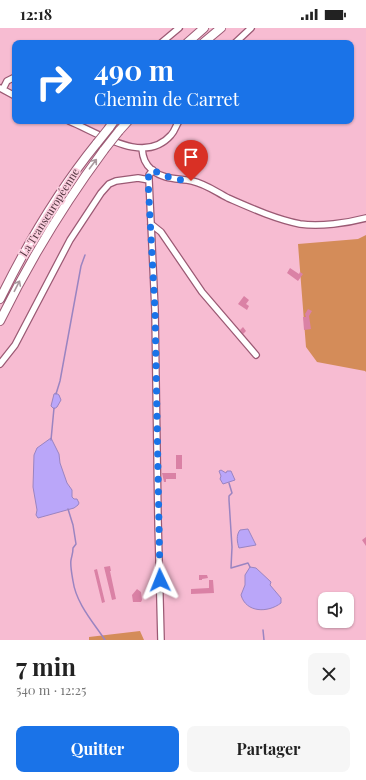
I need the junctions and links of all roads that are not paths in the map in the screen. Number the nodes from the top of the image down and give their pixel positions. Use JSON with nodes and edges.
{"nodes":[{"id":1,"x":179,"y":28,"type":"edge"},
{"id":2,"x":204,"y":28,"type":"edge"},
{"id":3,"x":221,"y":28,"type":"edge"},
{"id":4,"x":250,"y":28,"type":"edge"},
{"id":5,"x":165,"y":40,"type":"edge"},
{"id":6,"x":190,"y":40,"type":"edge"},
{"id":7,"x":207,"y":40,"type":"edge"},
{"id":8,"x":237,"y":40,"type":"edge"},
{"id":9,"x":12,"y":78,"type":"edge"},
{"id":10,"x":1,"y":88,"type":"edge"},
{"id":11,"x":12,"y":94,"type":"edge"},
{"id":12,"x":76,"y":124,"type":"edge"},
{"id":13,"x":112,"y":124,"type":"edge"},
{"id":14,"x":125,"y":124,"type":"edge"},
{"id":15,"x":177,"y":124,"type":"edge"},
{"id":16,"x":142,"y":149,"type":"junction"},
{"id":17,"x":153,"y":170,"type":"junction"},
{"id":18,"x":148,"y":180,"type":"junction"},
{"id":19,"x":366,"y":218,"type":"edge"},
{"id":20,"x":151,"y":224,"type":"junction"},
{"id":21,"x":0,"y":299,"type":"edge"},
{"id":22,"x":0,"y":321,"type":"edge"},
{"id":23,"x":256,"y":355,"type":"dead end"},
{"id":24,"x":0,"y":364,"type":"edge"},
{"id":25,"x":161,"y":640,"type":"edge"}],
"edges":[{"from":1,"to":5,"type":"street"},
{"from":2,"to":6,"type":"highway"},
{"from":3,"to":7,"type":"highway"},
{"from":4,"to":8,"type":"street"},
{"from":9,"to":10,"type":"street"},
{"from":10,"to":11,"type":"street"},
{"from":12,"to":16,"type":"street"},
{"from":13,"to":21,"type":"highway","name":"La Transeuropéenne","bridge":true},
{"from":22,"to":14,"type":"highway","name":"La Transeuropéenne","one_way":true,"bridge":true},
{"from":15,"to":16,"type":"street"},
{"from":16,"to":17,"type":"street"},
{"from":17,"to":18,"type":"street"},
{"from":17,"to":19,"type":"street"},
{"from":18,"to":20,"type":"street"},
{"from":18,"to":24,"type":"street"},
{"from":20,"to":23,"type":"street"},
{"from":20,"to":25,"type":"street"}]}
